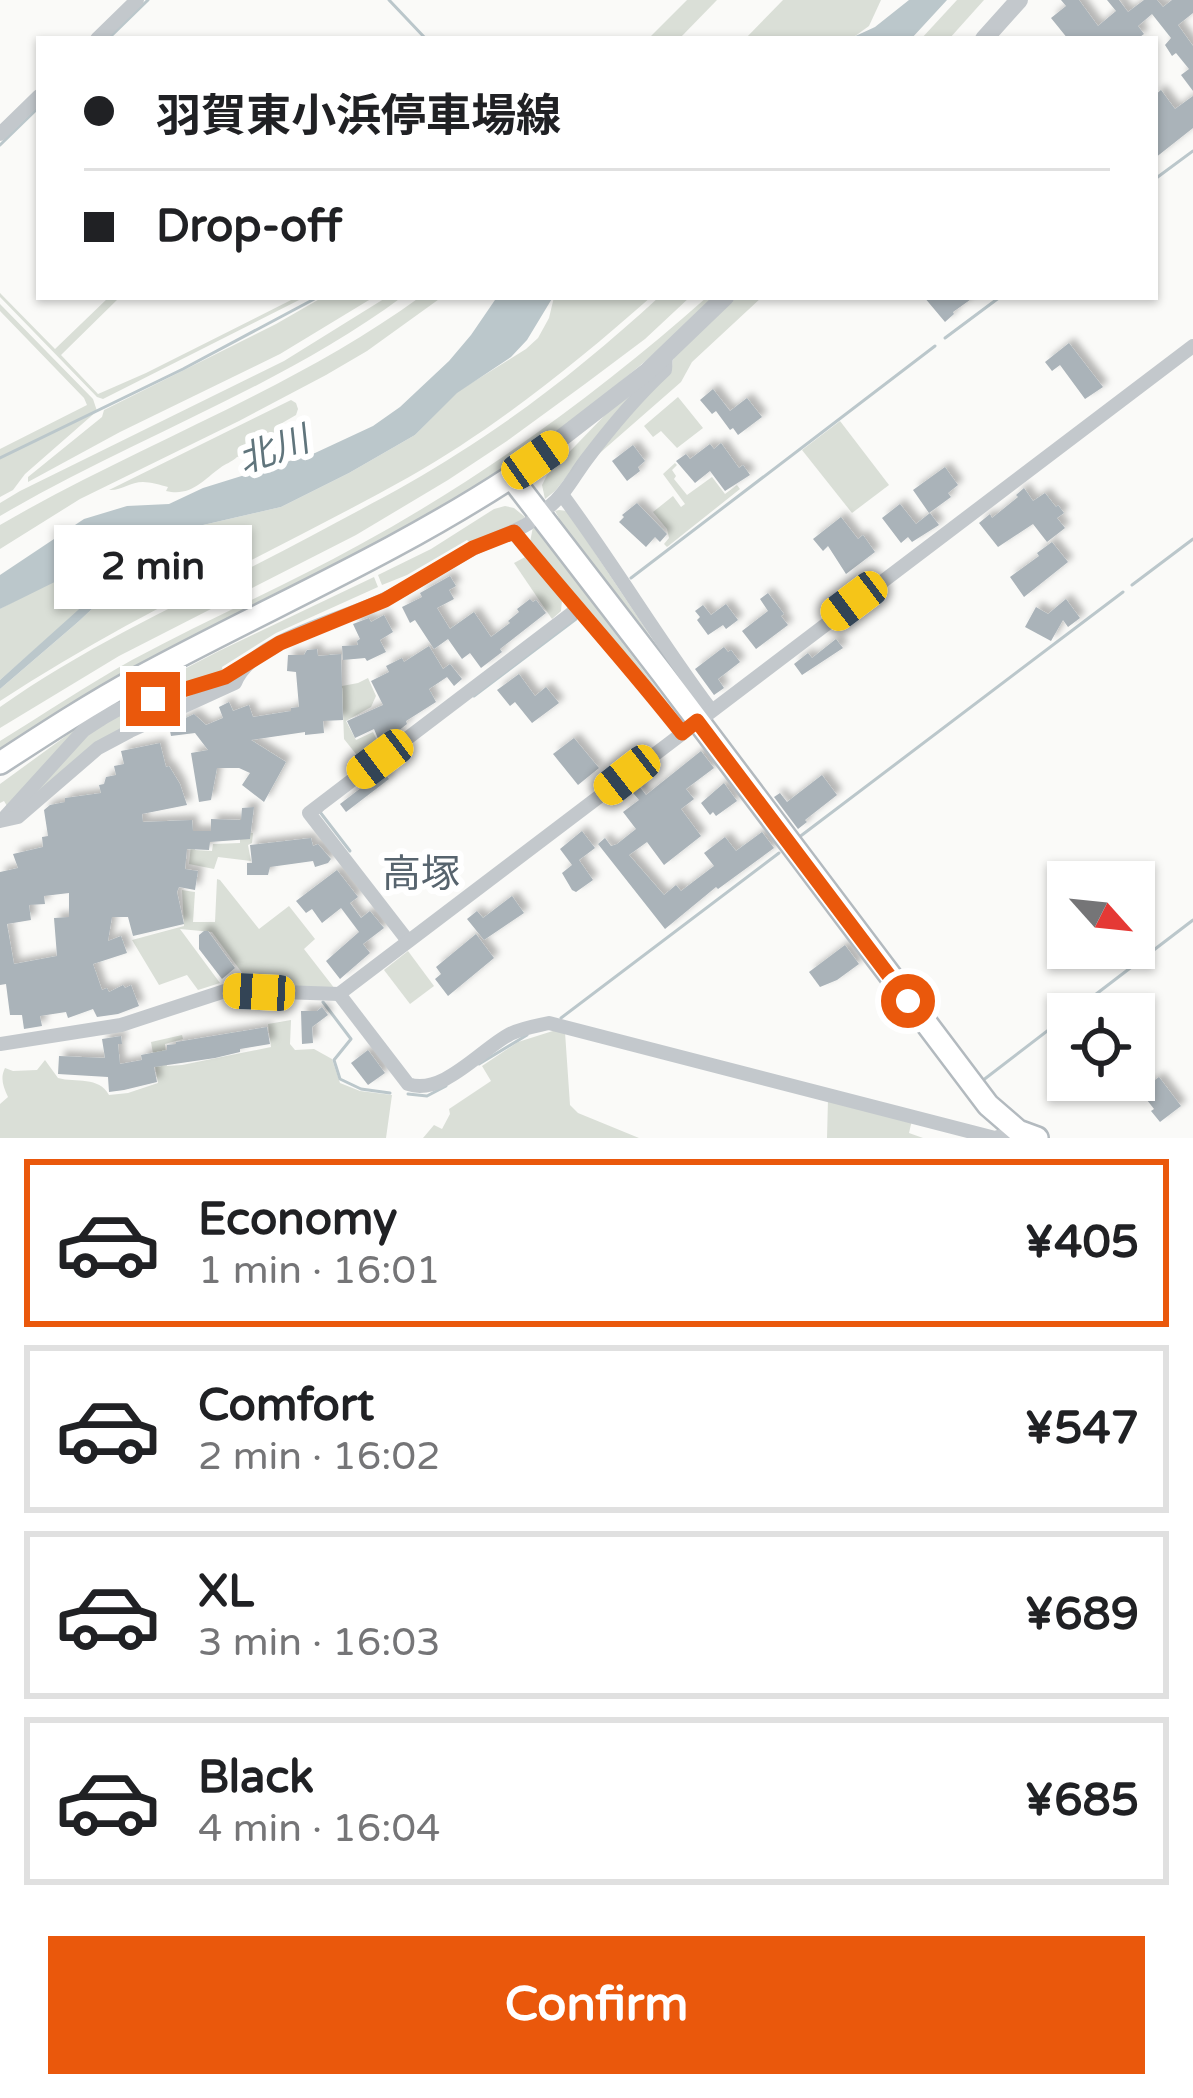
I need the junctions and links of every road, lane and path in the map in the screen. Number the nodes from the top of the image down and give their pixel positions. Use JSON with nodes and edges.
{"nodes":[{"id":1,"x":137,"y":0,"type":"edge"},
{"id":2,"x":1019,"y":0,"type":"edge"},
{"id":3,"x":100,"y":36,"type":"edge"},
{"id":4,"x":987,"y":36,"type":"edge"},
{"id":5,"x":36,"y":99,"type":"edge"},
{"id":6,"x":0,"y":134,"type":"edge"},
{"id":7,"x":722,"y":300,"type":"edge"},
{"id":8,"x":1193,"y":346,"type":"edge"},
{"id":9,"x":666,"y":355,"type":"junction"},
{"id":10,"x":511,"y":477,"type":"junction"},
{"id":11,"x":529,"y":523,"type":"dead end"},
{"id":12,"x":514,"y":532,"type":"junction"},
{"id":13,"x":576,"y":610,"type":"junction"},
{"id":14,"x":240,"y":669,"type":"junction"},
{"id":15,"x":96,"y":711,"type":"junction"},
{"id":16,"x":696,"y":721,"type":"junction"},
{"id":17,"x":0,"y":763,"type":"edge"},
{"id":18,"x":1,"y":821,"type":"edge"},
{"id":19,"x":408,"y":941,"type":"junction"},
{"id":20,"x":339,"y":994,"type":"junction"},
{"id":21,"x":0,"y":1045,"type":"edge"},
{"id":22,"x":1025,"y":1136,"type":"edge"}],
"edges":[{"from":1,"to":3,"type":"street"},
{"from":2,"to":4,"type":"street"},
{"from":5,"to":6,"type":"street"},
{"from":7,"to":9,"type":"street"},
{"from":8,"to":16,"type":"street"},
{"from":9,"to":10,"type":"street"},
{"from":9,"to":16,"type":"street"},
{"from":10,"to":15,"type":"main road"},
{"from":10,"to":16,"type":"main road"},
{"from":11,"to":12,"type":"street"},
{"from":12,"to":13,"type":"street"},
{"from":12,"to":14,"type":"street"},
{"from":13,"to":16,"type":"street"},
{"from":13,"to":19,"type":"street"},
{"from":14,"to":15,"type":"street"},
{"from":14,"to":18,"type":"street"},
{"from":15,"to":17,"type":"main road"},
{"from":15,"to":18,"type":"street"},
{"from":16,"to":19,"type":"street"},
{"from":16,"to":22,"type":"main road"},
{"from":19,"to":20,"type":"street"},
{"from":20,"to":21,"type":"street"},
{"from":20,"to":22,"type":"street"}]}
